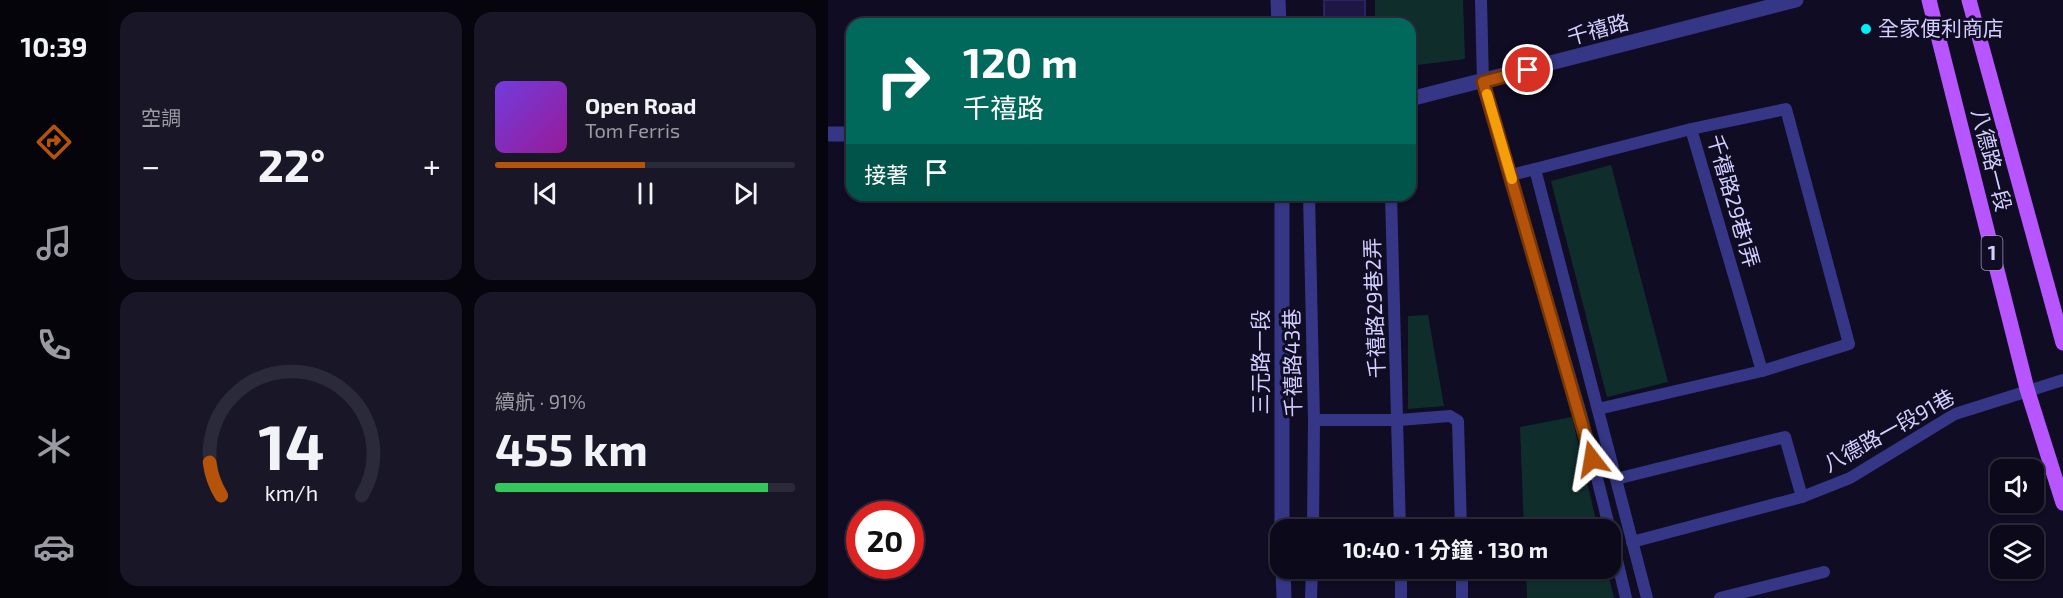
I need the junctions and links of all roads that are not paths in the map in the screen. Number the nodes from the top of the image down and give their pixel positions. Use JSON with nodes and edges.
{"nodes":[{"id":1,"x":1278,"y":0,"type":"edge"},
{"id":2,"x":1481,"y":0,"type":"edge"},
{"id":3,"x":1796,"y":0,"type":"edge"},
{"id":4,"x":1929,"y":0,"type":"edge"},
{"id":5,"x":1969,"y":0,"type":"edge"},
{"id":6,"x":1279,"y":18,"type":"edge"},
{"id":7,"x":1483,"y":82,"type":"junction"},
{"id":8,"x":1416,"y":98,"type":"edge"},
{"id":9,"x":1691,"y":129,"type":"junction"},
{"id":10,"x":828,"y":134,"type":"edge"},
{"id":11,"x":846,"y":134,"type":"edge"},
{"id":12,"x":1535,"y":169,"type":"junction"},
{"id":13,"x":1511,"y":175,"type":"junction"},
{"id":14,"x":1282,"y":201,"type":"edge"},
{"id":15,"x":1309,"y":201,"type":"edge"},
{"id":16,"x":1391,"y":201,"type":"edge"},
{"id":17,"x":2063,"y":343,"type":"edge"},
{"id":18,"x":1762,"y":370,"type":"junction"},
{"id":19,"x":2063,"y":380,"type":"edge"},
{"id":20,"x":2027,"y":389,"type":"junction"},
{"id":21,"x":1598,"y":409,"type":"junction"},
{"id":22,"x":1314,"y":420,"type":"junction"},
{"id":23,"x":1399,"y":420,"type":"junction"},
{"id":24,"x":1616,"y":479,"type":"junction"},
{"id":25,"x":1802,"y":498,"type":"junction"},
{"id":26,"x":2063,"y":503,"type":"edge"},
{"id":27,"x":1282,"y":519,"type":"edge"},
{"id":28,"x":1312,"y":519,"type":"edge"},
{"id":29,"x":1400,"y":519,"type":"edge"},
{"id":30,"x":1461,"y":519,"type":"edge"},
{"id":31,"x":1607,"y":519,"type":"edge"},
{"id":32,"x":1632,"y":543,"type":"junction"},
{"id":33,"x":1824,"y":572,"type":"dead end"},
{"id":34,"x":1621,"y":577,"type":"edge"},
{"id":35,"x":1283,"y":579,"type":"edge"},
{"id":36,"x":1312,"y":579,"type":"edge"},
{"id":37,"x":1401,"y":579,"type":"edge"},
{"id":38,"x":1462,"y":579,"type":"edge"},
{"id":39,"x":1284,"y":598,"type":"edge"},
{"id":40,"x":1311,"y":598,"type":"edge"},
{"id":41,"x":1401,"y":598,"type":"edge"},
{"id":42,"x":1462,"y":598,"type":"edge"},
{"id":43,"x":1626,"y":598,"type":"edge"},
{"id":44,"x":1647,"y":598,"type":"edge"},
{"id":45,"x":1720,"y":598,"type":"edge"}],
"edges":[{"from":1,"to":6,"type":"street"},
{"from":2,"to":7,"type":"lane"},
{"from":3,"to":7,"type":"street","name":"千禧路"},
{"from":4,"to":20,"type":"main road","name":"八德路一段","number":"1"},
{"from":5,"to":17,"type":"main road","name":"八德路一段","number":"1"},
{"from":7,"to":8,"type":"street","name":"千禧路"},
{"from":7,"to":13,"type":"lane"},
{"from":9,"to":12,"type":"lane","name":"千禧路29巷1弄"},
{"from":9,"to":18,"type":"lane","name":"千禧路29巷1弄"},
{"from":9,"to":18,"type":"lane"},
{"from":10,"to":11,"type":"street"},
{"from":12,"to":13,"type":"lane","name":"千禧路29巷1弄"},
{"from":12,"to":21,"type":"lane"},
{"from":13,"to":31,"type":"lane"},
{"from":14,"to":27,"type":"street","name":"三元路一段"},
{"from":15,"to":22,"type":"lane","name":"千禧路43巷"},
{"from":16,"to":23,"type":"lane","name":"千禧路29巷2弄"},
{"from":18,"to":21,"type":"lane"},
{"from":19,"to":20,"type":"lane","name":"八德路一段91巷"},
{"from":20,"to":25,"type":"lane","name":"八德路一段91巷"},
{"from":20,"to":26,"type":"main road","name":"八德路一段","number":"1"},
{"from":21,"to":24,"type":"lane"},
{"from":22,"to":23,"type":"lane"},
{"from":22,"to":28,"type":"lane","name":"千禧路43巷"},
{"from":23,"to":29,"type":"lane","name":"千禧路29巷2弄"},
{"from":23,"to":30,"type":"lane"},
{"from":24,"to":25,"type":"lane"},
{"from":24,"to":32,"type":"lane"},
{"from":25,"to":32,"type":"lane","name":"八德路一段91巷"},
{"from":32,"to":44,"type":"lane"},
{"from":33,"to":45,"type":"lane"},
{"from":34,"to":43,"type":"lane"},
{"from":35,"to":39,"type":"street"},
{"from":36,"to":40,"type":"lane"},
{"from":37,"to":41,"type":"lane"},
{"from":38,"to":42,"type":"lane"}]}
